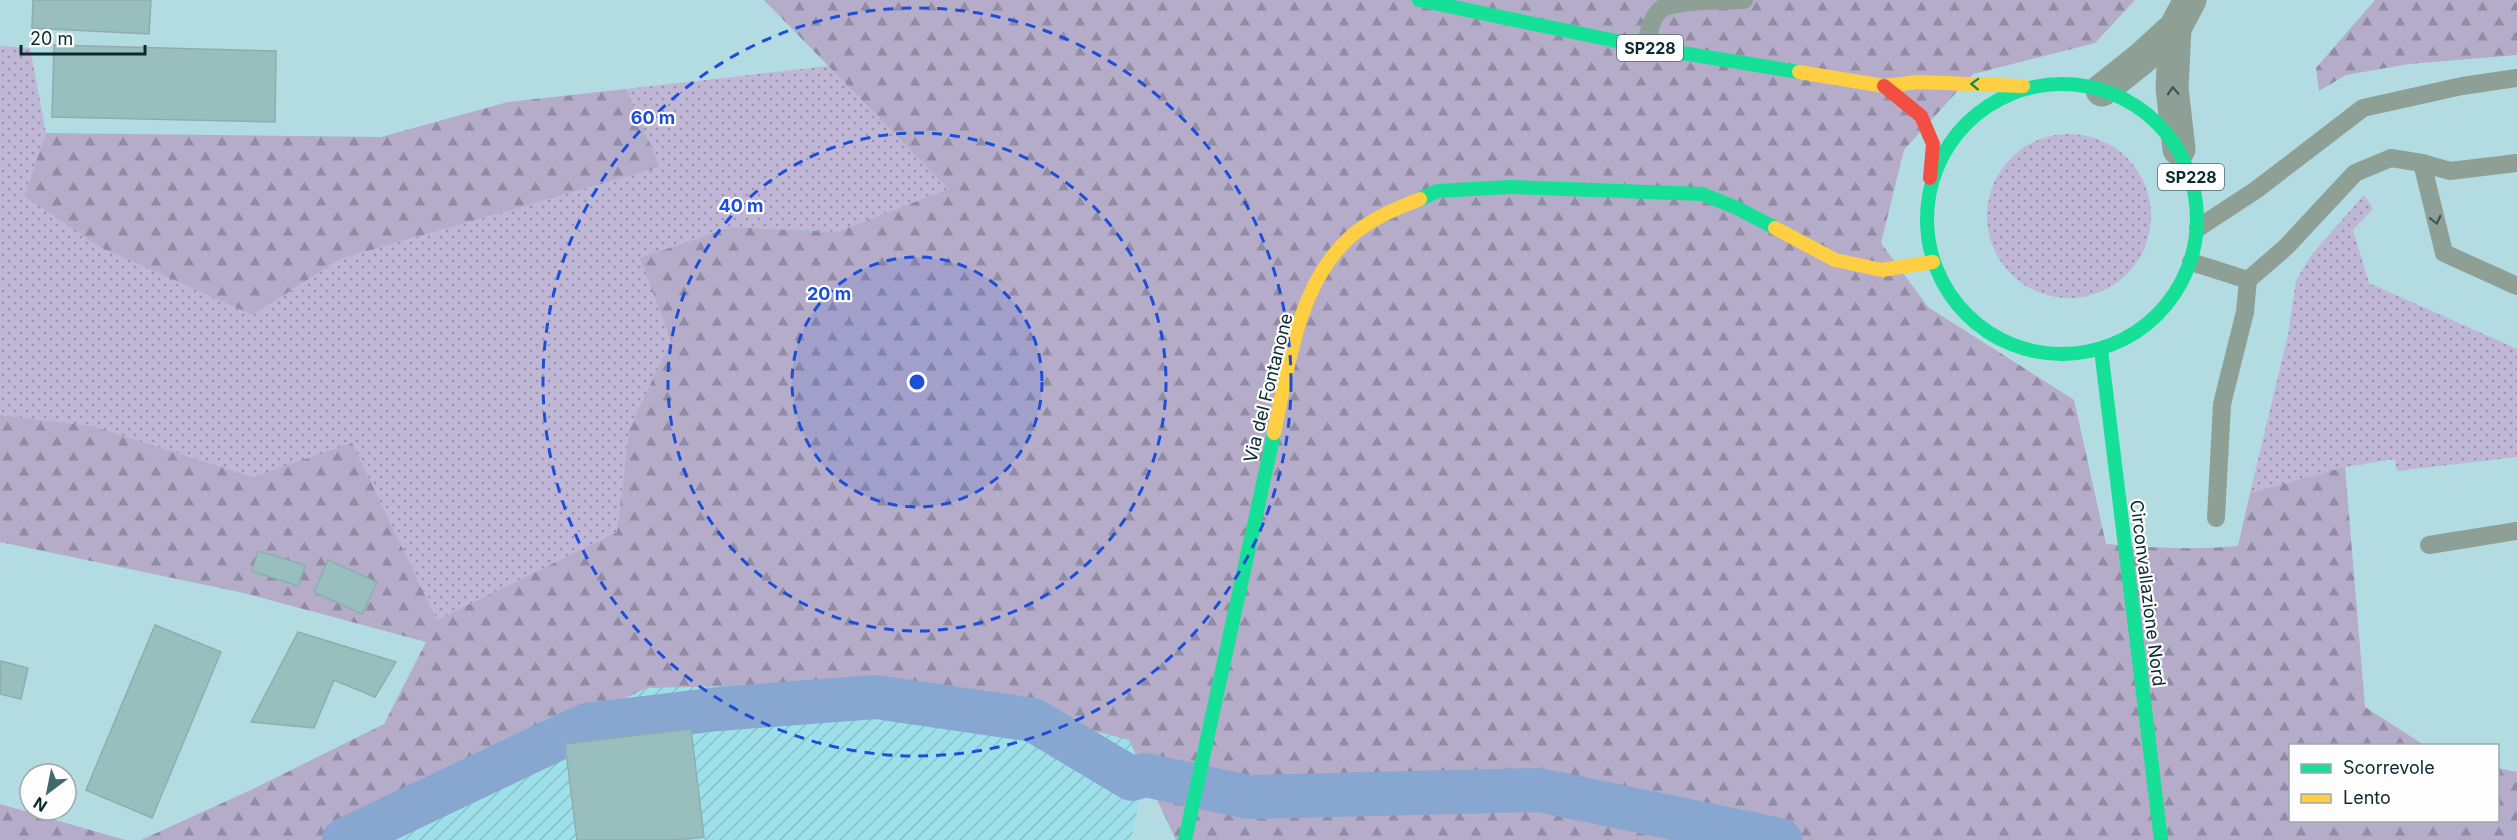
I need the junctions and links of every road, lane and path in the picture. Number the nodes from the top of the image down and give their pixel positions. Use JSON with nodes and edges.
{"nodes":[{"id":1,"x":1419,"y":0,"type":"edge"},
{"id":2,"x":1744,"y":0,"type":"edge"},
{"id":3,"x":2182,"y":14,"type":"edge"},
{"id":4,"x":1645,"y":47,"type":"junction"},
{"id":5,"x":2517,"y":78,"type":"edge"},
{"id":6,"x":1884,"y":86,"type":"junction"},
{"id":7,"x":2034,"y":86,"type":"junction"},
{"id":8,"x":2102,"y":90,"type":"junction"},
{"id":9,"x":2179,"y":149,"type":"junction"},
{"id":10,"x":2422,"y":163,"type":"junction"},
{"id":11,"x":2517,"y":163,"type":"edge"},
{"id":12,"x":1928,"y":200,"type":"junction"},
{"id":13,"x":2198,"y":228,"type":"junction"},
{"id":14,"x":1933,"y":262,"type":"junction"},
{"id":15,"x":2191,"y":262,"type":"junction"},
{"id":16,"x":2517,"y":274,"type":"edge"},
{"id":17,"x":2497,"y":277,"type":"junction"},
{"id":18,"x":2248,"y":280,"type":"junction"},
{"id":19,"x":2517,"y":286,"type":"edge"},
{"id":20,"x":2101,"y":350,"type":"junction"},
{"id":21,"x":2216,"y":518,"type":"dead end"},
{"id":22,"x":2517,"y":531,"type":"edge"},
{"id":23,"x":2429,"y":545,"type":"dead end"},
{"id":24,"x":1186,"y":834,"type":"edge"},
{"id":25,"x":2161,"y":840,"type":"edge"}],
"edges":[{"from":1,"to":4,"type":"main road","number":"SP228"},
{"from":2,"to":4,"type":"lane"},
{"from":3,"to":8,"type":"street"},
{"from":9,"to":3,"type":"street","one_way":true},
{"from":4,"to":6,"type":"main road","number":"SP228"},
{"from":5,"to":13,"type":"lane"},
{"from":7,"to":6,"type":"main road","one_way":true},
{"from":6,"to":12,"type":"main road","number":"SP228"},
{"from":7,"to":8,"type":"main road","number":"SP228"},
{"from":7,"to":12,"type":"main road","number":"SP228"},
{"from":8,"to":9,"type":"main road","number":"SP228"},
{"from":9,"to":13,"type":"main road","number":"SP228"},
{"from":10,"to":11,"type":"lane"},
{"from":10,"to":17,"type":"lane","one_way":true},
{"from":10,"to":18,"type":"lane"},
{"from":12,"to":14,"type":"main road","number":"SP228"},
{"from":13,"to":15,"type":"main road","number":"SP228"},
{"from":14,"to":20,"type":"main road","number":"SP228"},
{"from":14,"to":24,"type":"main road","name":"Via del Fontanone"},
{"from":15,"to":18,"type":"lane"},
{"from":15,"to":20,"type":"main road","number":"SP228"},
{"from":16,"to":17,"type":"lane"},
{"from":17,"to":19,"type":"lane"},
{"from":18,"to":21,"type":"lane"},
{"from":20,"to":25,"type":"main road","name":"Circonvallazione Nord"},
{"from":22,"to":23,"type":"lane"}]}
